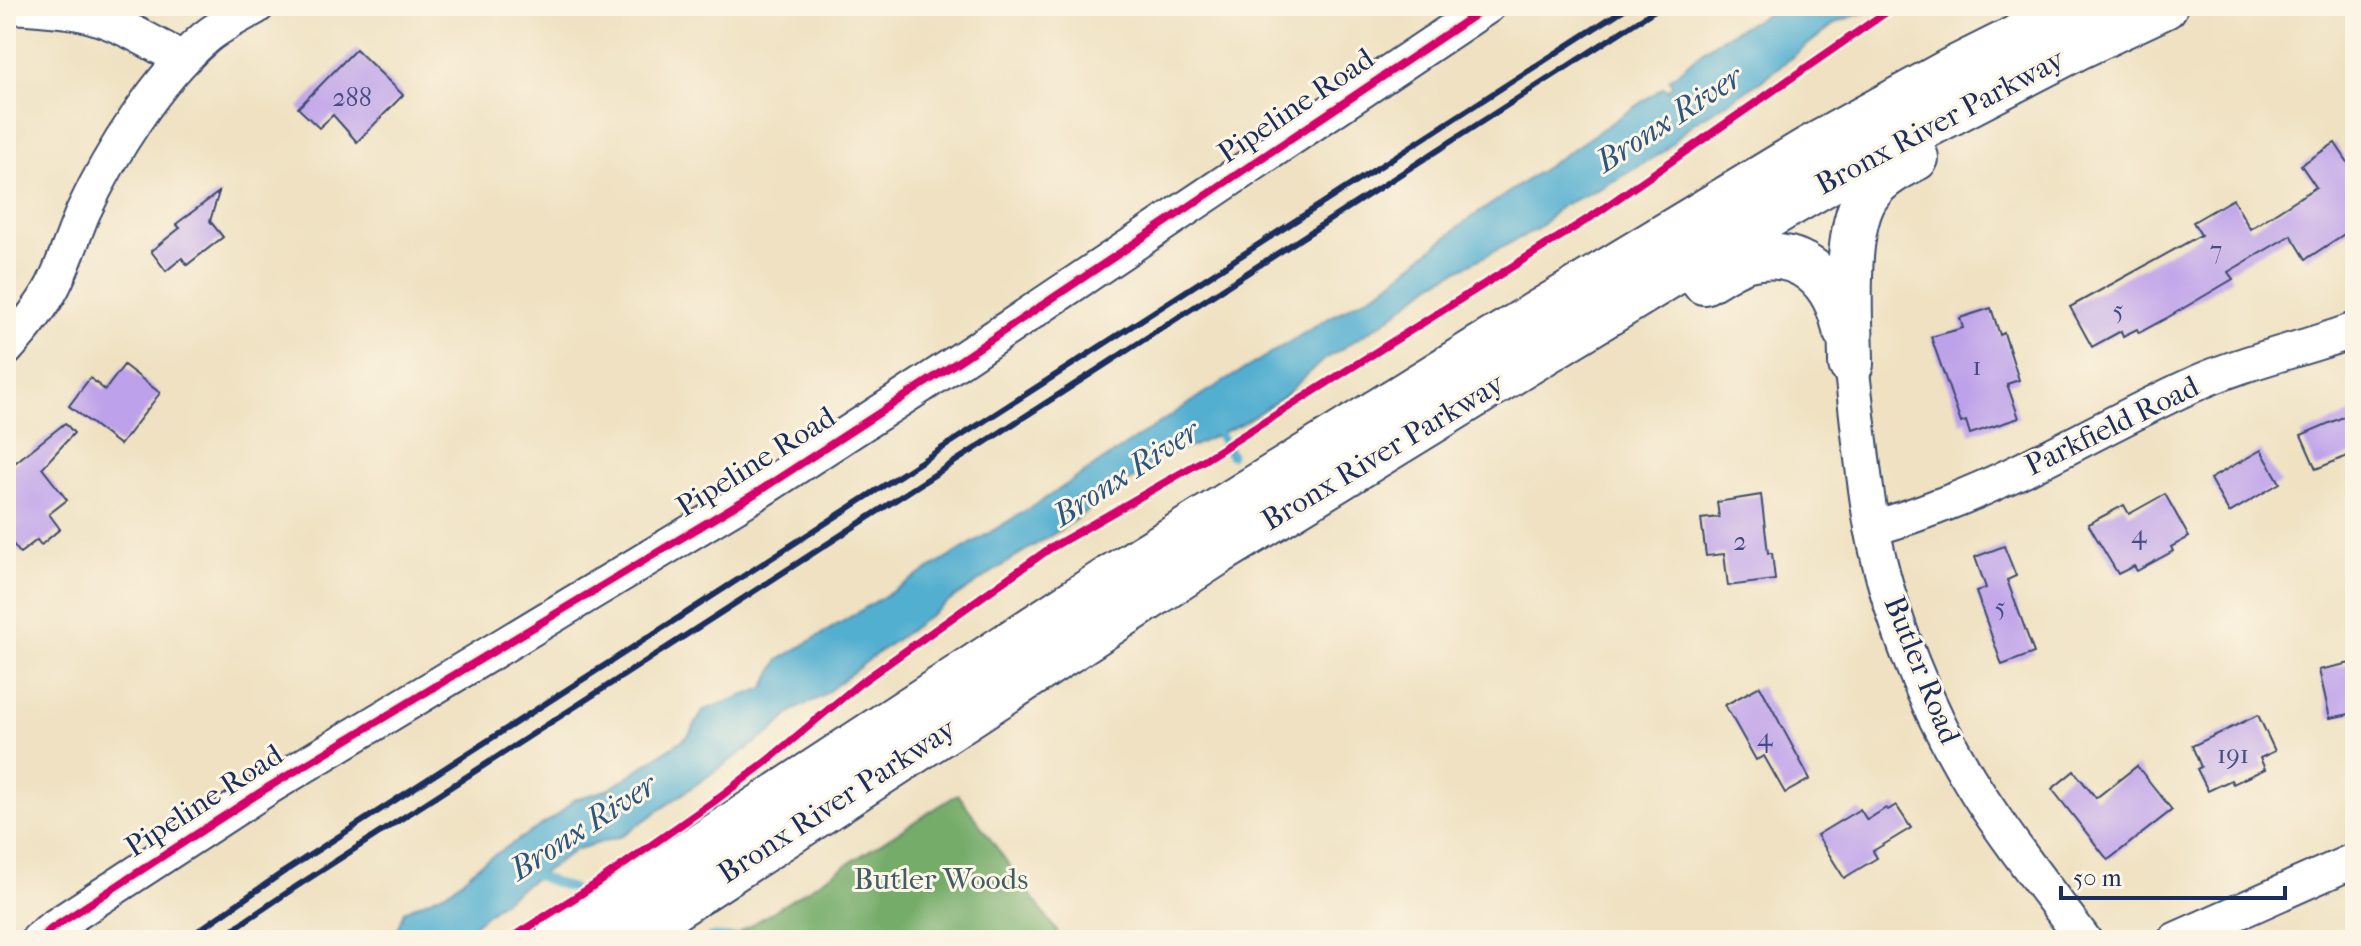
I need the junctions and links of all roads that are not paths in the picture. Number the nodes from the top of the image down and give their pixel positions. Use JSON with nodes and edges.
{"nodes":[{"id":1,"x":6,"y":6,"type":"edge"},
{"id":2,"x":257,"y":6,"type":"edge"},
{"id":3,"x":1488,"y":6,"type":"edge"},
{"id":4,"x":2080,"y":6,"type":"edge"},
{"id":5,"x":2165,"y":6,"type":"edge"},
{"id":6,"x":2196,"y":6,"type":"edge"},
{"id":7,"x":182,"y":59,"type":"junction"},
{"id":8,"x":2355,"y":330,"type":"edge"},
{"id":9,"x":6,"y":349,"type":"edge"},
{"id":10,"x":1851,"y":364,"type":"junction"},
{"id":11,"x":1506,"y":377,"type":"junction"},
{"id":12,"x":1872,"y":528,"type":"junction"},
{"id":13,"x":2355,"y":860,"type":"edge"},
{"id":14,"x":38,"y":940,"type":"edge"},
{"id":15,"x":557,"y":940,"type":"edge"},
{"id":16,"x":625,"y":940,"type":"edge"},
{"id":17,"x":2084,"y":940,"type":"edge"},
{"id":18,"x":2175,"y":940,"type":"edge"}],
"edges":[{"from":1,"to":7,"type":"street"},
{"from":2,"to":7,"type":"street"},
{"from":3,"to":14,"type":"street","name":"Pipeline Road"},
{"from":4,"to":15,"type":"highway","name":"Bronx River Parkway"},
{"from":5,"to":11,"type":"highway","name":"Bronx River Parkway"},
{"from":6,"to":10,"type":"highway"},
{"from":7,"to":9,"type":"street"},
{"from":8,"to":12,"type":"street","name":"Parkfield Road"},
{"from":10,"to":11,"type":"highway"},
{"from":10,"to":12,"type":"street","name":"Butler Road"},
{"from":11,"to":16,"type":"highway","name":"Bronx River Parkway"},
{"from":12,"to":17,"type":"street","name":"Butler Road"},
{"from":13,"to":18,"type":"street"}]}
